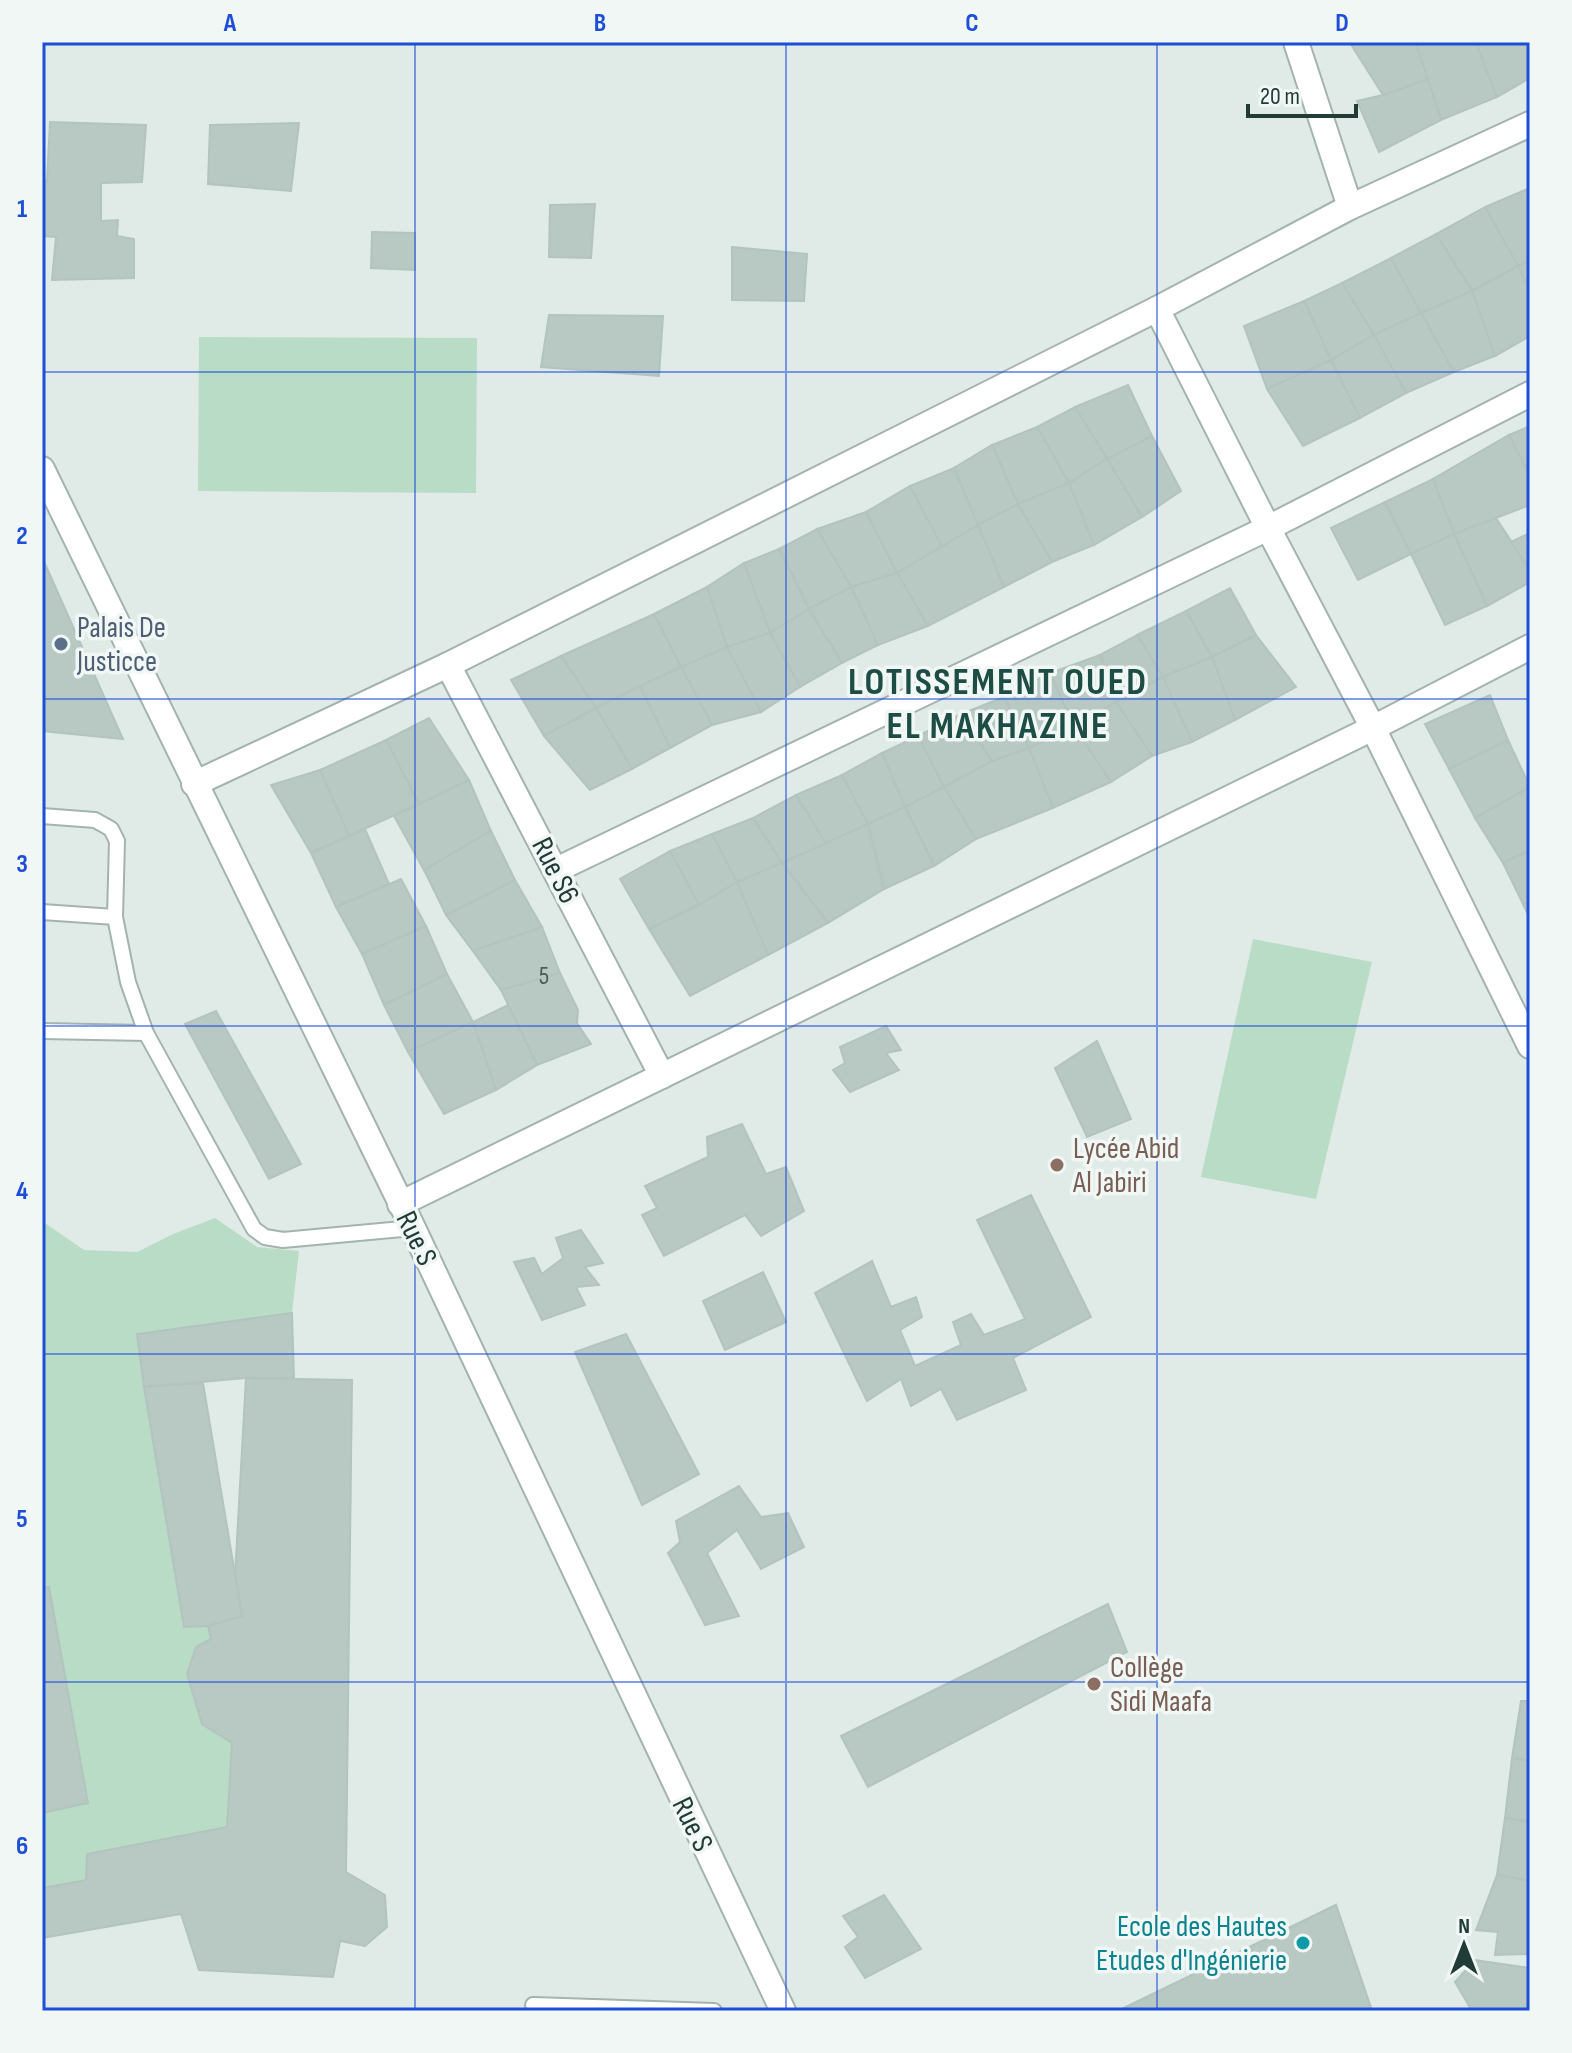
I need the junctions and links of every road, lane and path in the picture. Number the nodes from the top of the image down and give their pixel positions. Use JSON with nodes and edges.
{"nodes":[{"id":1,"x":1296,"y":42,"type":"edge"},
{"id":2,"x":1530,"y":124,"type":"edge"},
{"id":3,"x":1350,"y":207,"type":"junction"},
{"id":4,"x":1157,"y":309,"type":"junction"},
{"id":5,"x":1530,"y":394,"type":"edge"},
{"id":6,"x":42,"y":469,"type":"edge"},
{"id":7,"x":1268,"y":528,"type":"junction"},
{"id":8,"x":1527,"y":657,"type":"edge"},
{"id":9,"x":448,"y":665,"type":"junction"},
{"id":10,"x":1373,"y":728,"type":"junction"},
{"id":11,"x":194,"y":784,"type":"junction"},
{"id":12,"x":42,"y":816,"type":"edge"},
{"id":13,"x":556,"y":870,"type":"junction"},
{"id":14,"x":42,"y":912,"type":"edge"},
{"id":15,"x":115,"y":917,"type":"junction"},
{"id":16,"x":42,"y":1031,"type":"edge"},
{"id":17,"x":146,"y":1033,"type":"junction"},
{"id":18,"x":1530,"y":1046,"type":"edge"},
{"id":19,"x":662,"y":1076,"type":"junction"},
{"id":20,"x":400,"y":1204,"type":"junction"},
{"id":21,"x":413,"y":1228,"type":"junction"},
{"id":22,"x":533,"y":2005,"type":"dead end"},
{"id":23,"x":714,"y":2011,"type":"edge"},
{"id":24,"x":783,"y":2011,"type":"edge"}],
"edges":[{"from":1,"to":3,"type":"street"},
{"from":2,"to":3,"type":"street"},
{"from":3,"to":4,"type":"street"},
{"from":4,"to":7,"type":"street"},
{"from":4,"to":9,"type":"street"},
{"from":5,"to":7,"type":"street"},
{"from":6,"to":11,"type":"street","name":"Rue S"},
{"from":7,"to":10,"type":"street"},
{"from":7,"to":13,"type":"street"},
{"from":8,"to":10,"type":"street"},
{"from":9,"to":11,"type":"street"},
{"from":9,"to":13,"type":"street","name":"Rue S6"},
{"from":10,"to":18,"type":"street"},
{"from":10,"to":19,"type":"street"},
{"from":11,"to":20,"type":"street","name":"Rue S"},
{"from":12,"to":15,"type":"lane"},
{"from":13,"to":19,"type":"street","name":"Rue S6"},
{"from":14,"to":15,"type":"lane"},
{"from":15,"to":17,"type":"lane"},
{"from":16,"to":17,"type":"lane"},
{"from":17,"to":21,"type":"lane"},
{"from":19,"to":20,"type":"street"},
{"from":20,"to":21,"type":"street","name":"Rue S"},
{"from":21,"to":24,"type":"street","name":"Rue S"},
{"from":22,"to":23,"type":"lane"}]}
